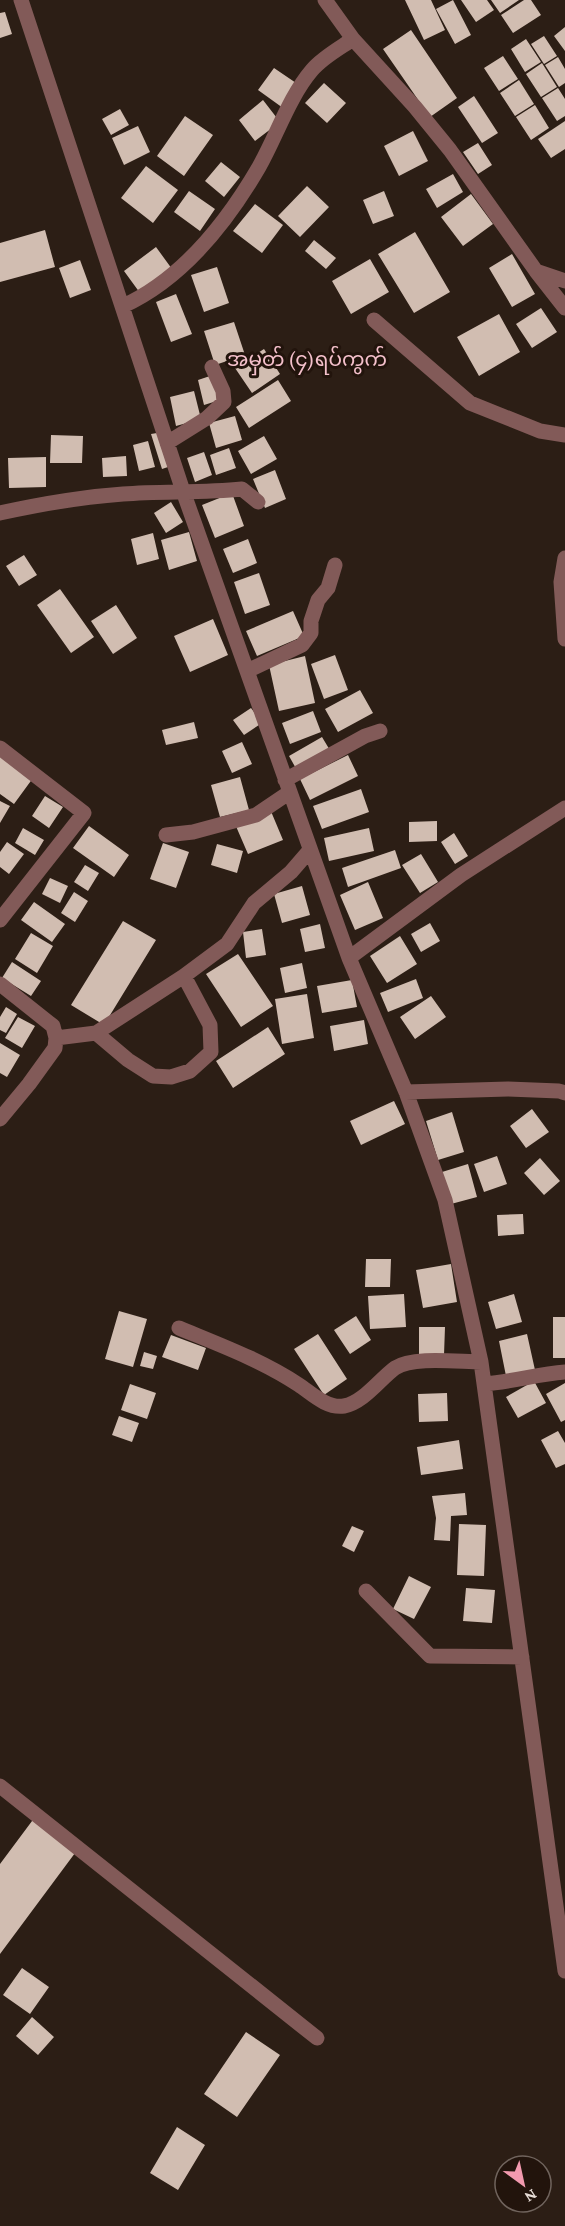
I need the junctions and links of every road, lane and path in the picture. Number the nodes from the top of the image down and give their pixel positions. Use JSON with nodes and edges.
{"nodes":[{"id":1,"x":21,"y":0,"type":"edge"},
{"id":2,"x":325,"y":0,"type":"edge"},
{"id":3,"x":353,"y":39,"type":"junction"},
{"id":4,"x":536,"y":271,"type":"junction"},
{"id":5,"x":565,"y":281,"type":"edge"},
{"id":6,"x":123,"y":306,"type":"junction"},
{"id":7,"x":565,"y":308,"type":"edge"},
{"id":8,"x":374,"y":320,"type":"dead end"},
{"id":9,"x":212,"y":368,"type":"dead end"},
{"id":10,"x":565,"y":435,"type":"edge"},
{"id":11,"x":167,"y":443,"type":"junction"},
{"id":12,"x":183,"y":491,"type":"junction"},
{"id":13,"x":258,"y":502,"type":"dead end"},
{"id":14,"x":0,"y":513,"type":"edge"},
{"id":15,"x":565,"y":558,"type":"edge"},
{"id":16,"x":335,"y":565,"type":"dead end"},
{"id":17,"x":565,"y":639,"type":"edge"},
{"id":18,"x":247,"y":671,"type":"junction"},
{"id":19,"x":380,"y":732,"type":"dead end"},
{"id":20,"x":0,"y":748,"type":"edge"},
{"id":21,"x":287,"y":786,"type":"junction"},
{"id":22,"x":565,"y":808,"type":"edge"},
{"id":23,"x":166,"y":836,"type":"dead end"},
{"id":24,"x":310,"y":850,"type":"junction"},
{"id":25,"x":0,"y":920,"type":"edge"},
{"id":26,"x":349,"y":958,"type":"junction"},
{"id":27,"x":184,"y":976,"type":"junction"},
{"id":28,"x":0,"y":984,"type":"edge"},
{"id":29,"x":96,"y":1033,"type":"junction"},
{"id":30,"x":56,"y":1038,"type":"junction"},
{"id":31,"x":406,"y":1092,"type":"junction"},
{"id":32,"x":565,"y":1093,"type":"edge"},
{"id":33,"x":0,"y":1119,"type":"edge"},
{"id":34,"x":179,"y":1328,"type":"dead end"},
{"id":35,"x":481,"y":1362,"type":"junction"},
{"id":36,"x":565,"y":1372,"type":"edge"},
{"id":37,"x":484,"y":1384,"type":"junction"},
{"id":38,"x":366,"y":1592,"type":"dead end"},
{"id":39,"x":522,"y":1657,"type":"junction"},
{"id":40,"x":0,"y":1786,"type":"edge"},
{"id":41,"x":565,"y":1971,"type":"edge"},
{"id":42,"x":317,"y":2038,"type":"dead end"}],
"edges":[{"from":1,"to":6,"type":"street"},
{"from":2,"to":3,"type":"street"},
{"from":3,"to":4,"type":"street"},
{"from":3,"to":6,"type":"street"},
{"from":4,"to":5,"type":"street"},
{"from":4,"to":7,"type":"street"},
{"from":6,"to":11,"type":"street"},
{"from":8,"to":10,"type":"street"},
{"from":9,"to":11,"type":"street"},
{"from":11,"to":12,"type":"street"},
{"from":12,"to":13,"type":"street"},
{"from":12,"to":14,"type":"street"},
{"from":12,"to":18,"type":"street"},
{"from":15,"to":17,"type":"street"},
{"from":16,"to":18,"type":"street"},
{"from":18,"to":21,"type":"street"},
{"from":19,"to":21,"type":"street"},
{"from":20,"to":25,"type":"street"},
{"from":21,"to":23,"type":"street"},
{"from":21,"to":24,"type":"street"},
{"from":22,"to":26,"type":"street"},
{"from":24,"to":26,"type":"street"},
{"from":24,"to":27,"type":"street"},
{"from":26,"to":31,"type":"street"},
{"from":27,"to":29,"type":"street"},
{"from":27,"to":29,"type":"street"},
{"from":28,"to":30,"type":"street"},
{"from":29,"to":30,"type":"street"},
{"from":30,"to":33,"type":"street"},
{"from":31,"to":32,"type":"street"},
{"from":31,"to":35,"type":"street"},
{"from":34,"to":35,"type":"street"},
{"from":35,"to":37,"type":"street"},
{"from":36,"to":37,"type":"street"},
{"from":37,"to":39,"type":"street"},
{"from":38,"to":39,"type":"street"},
{"from":39,"to":41,"type":"street"},
{"from":40,"to":42,"type":"street"}]}
